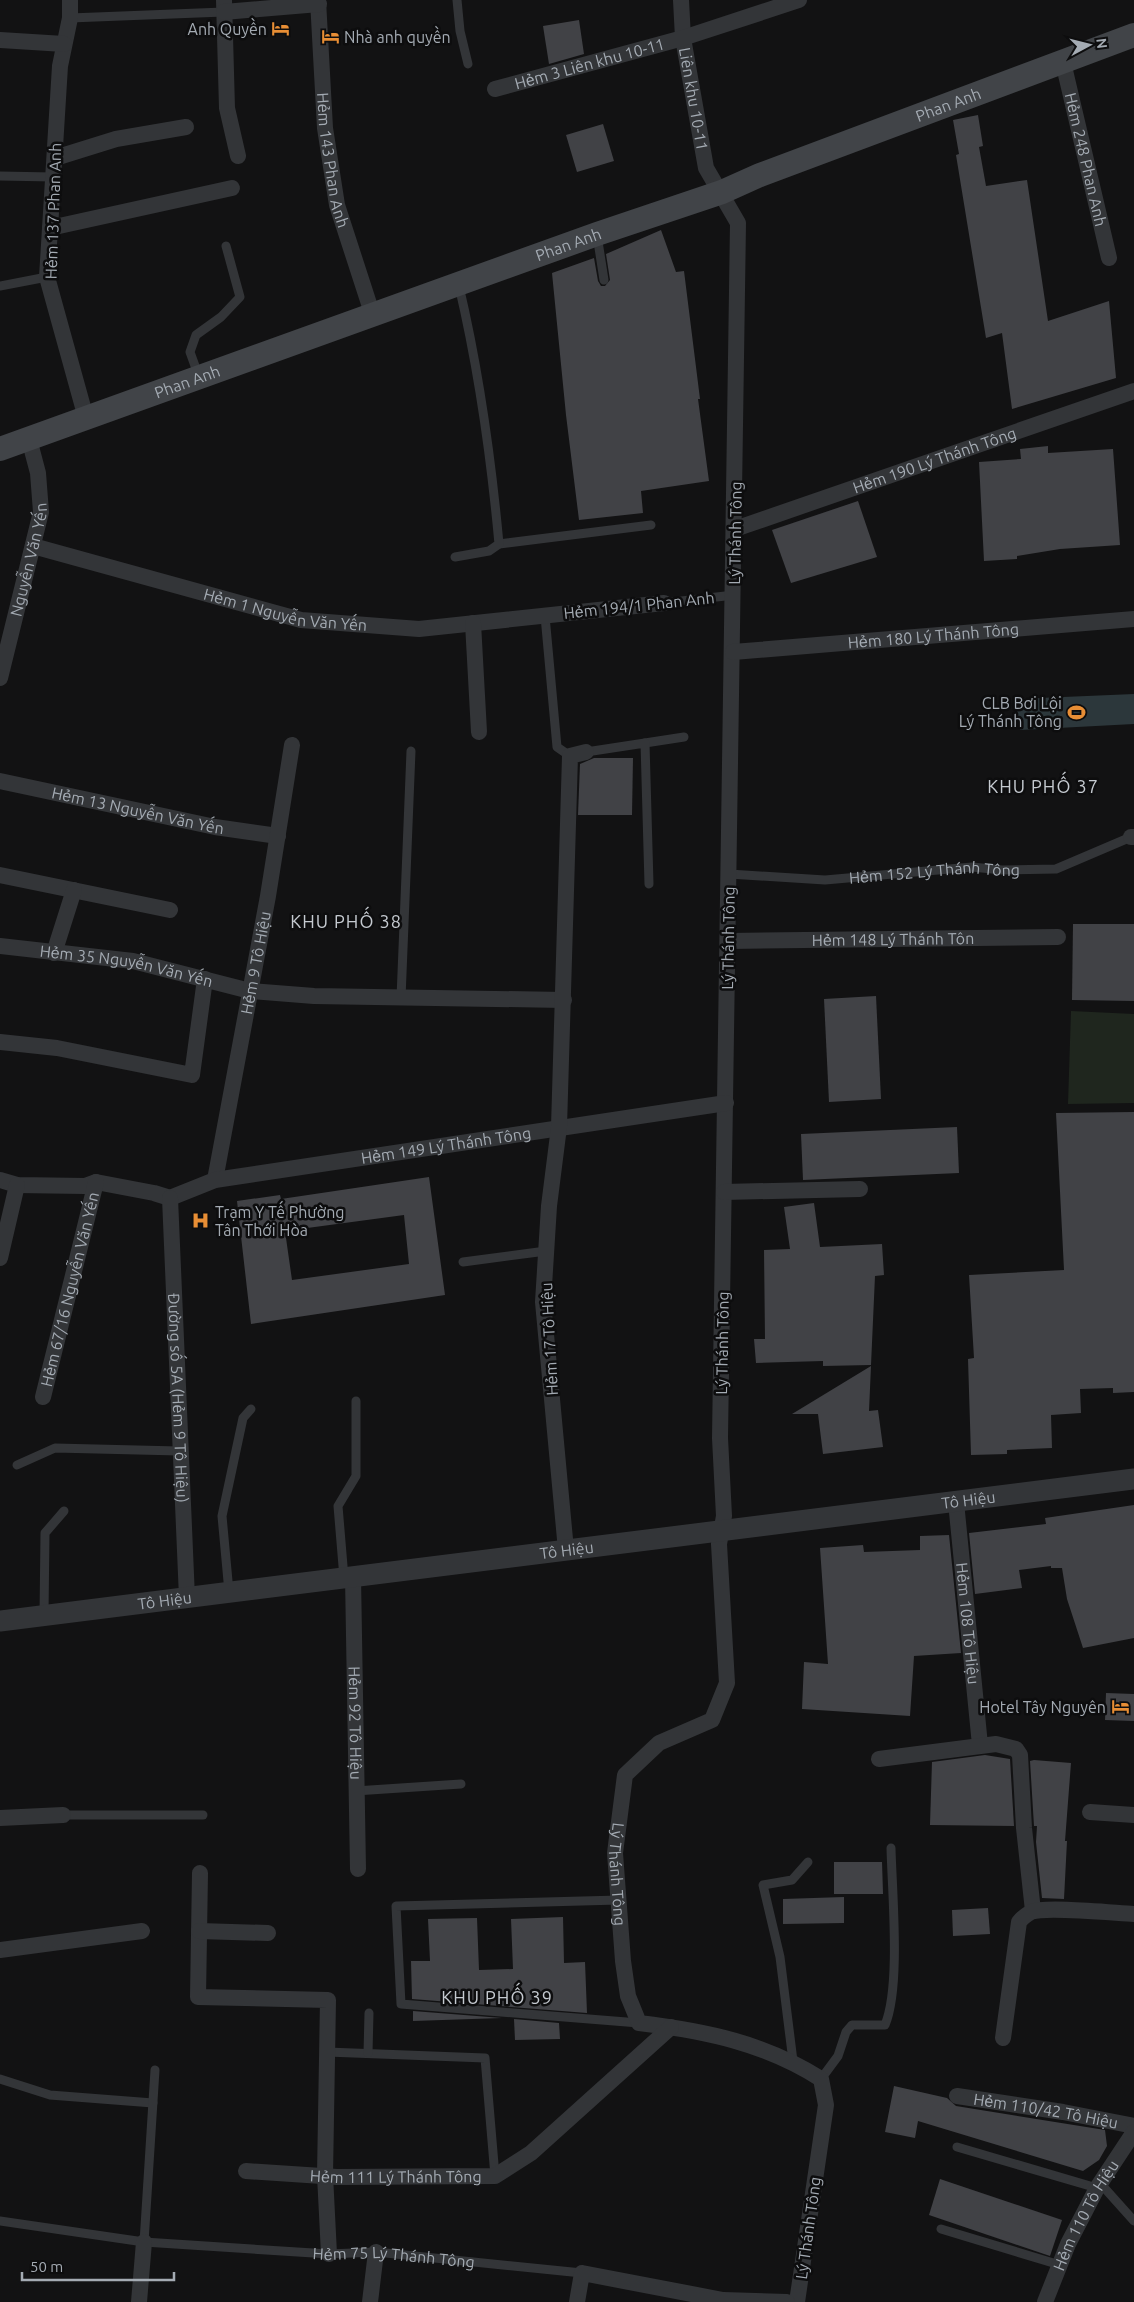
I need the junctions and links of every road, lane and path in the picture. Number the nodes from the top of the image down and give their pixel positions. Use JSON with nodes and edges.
{"nodes":[{"id":1,"x":70,"y":0,"type":"edge"},
{"id":2,"x":457,"y":0,"type":"edge"},
{"id":3,"x":682,"y":0,"type":"edge"},
{"id":4,"x":799,"y":0,"type":"edge"},
{"id":5,"x":318,"y":2,"type":"edge"},
{"id":6,"x":224,"y":6,"type":"edge"},
{"id":7,"x":70,"y":18,"type":"junction"},
{"id":8,"x":1134,"y":35,"type":"edge"},
{"id":9,"x":683,"y":38,"type":"junction"},
{"id":10,"x":0,"y":40,"type":"edge"},
{"id":11,"x":64,"y":44,"type":"junction"},
{"id":12,"x":1063,"y":62,"type":"junction"},
{"id":13,"x":468,"y":64,"type":"dead end"},
{"id":14,"x":494,"y":89,"type":"dead end"},
{"id":15,"x":186,"y":127,"type":"dead end"},
{"id":16,"x":238,"y":156,"type":"dead end"},
{"id":17,"x":55,"y":158,"type":"junction"},
{"id":18,"x":0,"y":176,"type":"edge"},
{"id":19,"x":53,"y":177,"type":"junction"},
{"id":20,"x":232,"y":188,"type":"dead end"},
{"id":21,"x":722,"y":192,"type":"junction"},
{"id":22,"x":50,"y":228,"type":"junction"},
{"id":23,"x":597,"y":234,"type":"junction"},
{"id":24,"x":226,"y":246,"type":"dead end"},
{"id":25,"x":1110,"y":258,"type":"dead end"},
{"id":26,"x":48,"y":277,"type":"junction"},
{"id":27,"x":604,"y":280,"type":"dead end"},
{"id":28,"x":459,"y":285,"type":"junction"},
{"id":29,"x":0,"y":286,"type":"edge"},
{"id":30,"x":373,"y":316,"type":"junction"},
{"id":31,"x":199,"y":377,"type":"junction"},
{"id":32,"x":1134,"y":391,"type":"edge"},
{"id":33,"x":86,"y":418,"type":"junction"},
{"id":34,"x":29,"y":439,"type":"junction"},
{"id":35,"x":0,"y":449,"type":"edge"},
{"id":36,"x":651,"y":525,"type":"dead end"},
{"id":37,"x":735,"y":529,"type":"junction"},
{"id":38,"x":499,"y":544,"type":"junction"},
{"id":39,"x":33,"y":546,"type":"junction"},
{"id":40,"x":456,"y":557,"type":"dead end"},
{"id":41,"x":734,"y":595,"type":"junction"},
{"id":42,"x":664,"y":603,"type":"joint"},
{"id":43,"x":545,"y":616,"type":"junction"},
{"id":44,"x":1134,"y":619,"type":"edge"},
{"id":45,"x":473,"y":624,"type":"junction"},
{"id":46,"x":733,"y":652,"type":"junction"},
{"id":47,"x":0,"y":678,"type":"edge"},
{"id":48,"x":479,"y":732,"type":"dead end"},
{"id":49,"x":684,"y":737,"type":"dead end"},
{"id":50,"x":645,"y":744,"type":"junction"},
{"id":51,"x":292,"y":746,"type":"dead end"},
{"id":52,"x":582,"y":750,"type":"junction"},
{"id":53,"x":411,"y":751,"type":"dead end"},
{"id":54,"x":0,"y":781,"type":"edge"},
{"id":55,"x":278,"y":836,"type":"junction"},
{"id":56,"x":1132,"y":837,"type":"edge"},
{"id":57,"x":729,"y":874,"type":"junction"},
{"id":58,"x":0,"y":875,"type":"edge"},
{"id":59,"x":649,"y":884,"type":"dead end"},
{"id":60,"x":74,"y":890,"type":"junction"},
{"id":61,"x":170,"y":910,"type":"dead end"},
{"id":62,"x":1058,"y":937,"type":"dead end"},
{"id":63,"x":729,"y":941,"type":"junction"},
{"id":64,"x":0,"y":946,"type":"edge"},
{"id":65,"x":54,"y":953,"type":"junction"},
{"id":66,"x":205,"y":979,"type":"junction"},
{"id":67,"x":250,"y":991,"type":"junction"},
{"id":68,"x":401,"y":998,"type":"junction"},
{"id":69,"x":564,"y":1000,"type":"junction"},
{"id":70,"x":0,"y":1042,"type":"edge"},
{"id":71,"x":726,"y":1103,"type":"junction"},
{"id":72,"x":560,"y":1127,"type":"junction"},
{"id":73,"x":0,"y":1180,"type":"edge"},
{"id":74,"x":215,"y":1180,"type":"junction"},
{"id":75,"x":96,"y":1182,"type":"junction"},
{"id":76,"x":17,"y":1185,"type":"junction"},
{"id":77,"x":860,"y":1189,"type":"dead end"},
{"id":78,"x":724,"y":1192,"type":"junction"},
{"id":79,"x":170,"y":1198,"type":"junction"},
{"id":80,"x":546,"y":1251,"type":"junction"},
{"id":81,"x":0,"y":1258,"type":"edge"},
{"id":82,"x":463,"y":1262,"type":"dead end"},
{"id":83,"x":43,"y":1397,"type":"dead end"},
{"id":84,"x":356,"y":1402,"type":"dead end"},
{"id":85,"x":251,"y":1409,"type":"dead end"},
{"id":86,"x":180,"y":1451,"type":"junction"},
{"id":87,"x":17,"y":1465,"type":"dead end"},
{"id":88,"x":1134,"y":1479,"type":"edge"},
{"id":89,"x":956,"y":1502,"type":"junction"},
{"id":90,"x":64,"y":1511,"type":"dead end"},
{"id":91,"x":721,"y":1531,"type":"junction"},
{"id":92,"x":566,"y":1550,"type":"junction"},
{"id":93,"x":348,"y":1578,"type":"junction"},
{"id":94,"x":229,"y":1592,"type":"junction"},
{"id":95,"x":187,"y":1598,"type":"junction"},
{"id":96,"x":44,"y":1616,"type":"junction"},
{"id":97,"x":0,"y":1621,"type":"edge"},
{"id":98,"x":980,"y":1745,"type":"junction"},
{"id":99,"x":879,"y":1759,"type":"dead end"},
{"id":100,"x":461,"y":1784,"type":"dead end"},
{"id":101,"x":355,"y":1791,"type":"junction"},
{"id":102,"x":1090,"y":1812,"type":"dead end"},
{"id":103,"x":63,"y":1815,"type":"joint"},
{"id":104,"x":203,"y":1815,"type":"dead end"},
{"id":105,"x":1134,"y":1815,"type":"edge"},
{"id":106,"x":0,"y":1818,"type":"edge"},
{"id":107,"x":891,"y":1848,"type":"dead end"},
{"id":108,"x":808,"y":1862,"type":"dead end"},
{"id":109,"x":358,"y":1869,"type":"dead end"},
{"id":110,"x":200,"y":1873,"type":"dead end"},
{"id":111,"x":619,"y":1900,"type":"junction"},
{"id":112,"x":1033,"y":1911,"type":"junction"},
{"id":113,"x":1134,"y":1914,"type":"edge"},
{"id":114,"x":142,"y":1931,"type":"dead end"},
{"id":115,"x":199,"y":1931,"type":"junction"},
{"id":116,"x":268,"y":1933,"type":"dead end"},
{"id":117,"x":0,"y":1950,"type":"edge"},
{"id":118,"x":369,"y":2013,"type":"dead end"},
{"id":119,"x":639,"y":2023,"type":"junction"},
{"id":120,"x":671,"y":2027,"type":"junction"},
{"id":121,"x":1003,"y":2038,"type":"dead end"},
{"id":122,"x":327,"y":2052,"type":"junction"},
{"id":123,"x":368,"y":2053,"type":"junction"},
{"id":124,"x":794,"y":2061,"type":"junction"},
{"id":125,"x":155,"y":2070,"type":"dead end"},
{"id":126,"x":0,"y":2079,"type":"edge"},
{"id":127,"x":822,"y":2079,"type":"junction"},
{"id":128,"x":957,"y":2096,"type":"dead end"},
{"id":129,"x":153,"y":2103,"type":"junction"},
{"id":130,"x":1134,"y":2126,"type":"edge"},
{"id":131,"x":1134,"y":2132,"type":"edge"},
{"id":132,"x":957,"y":2147,"type":"dead end"},
{"id":133,"x":246,"y":2171,"type":"dead end"},
{"id":134,"x":325,"y":2175,"type":"junction"},
{"id":135,"x":494,"y":2176,"type":"junction"},
{"id":136,"x":1098,"y":2186,"type":"junction"},
{"id":137,"x":0,"y":2221,"type":"edge"},
{"id":138,"x":1134,"y":2221,"type":"edge"},
{"id":139,"x":941,"y":2229,"type":"dead end"},
{"id":140,"x":144,"y":2242,"type":"junction"},
{"id":141,"x":376,"y":2252,"type":"junction"},
{"id":142,"x":329,"y":2254,"type":"junction"},
{"id":143,"x":1060,"y":2265,"type":"junction"},
{"id":144,"x":582,"y":2273,"type":"junction"},
{"id":145,"x":139,"y":2302,"type":"edge"},
{"id":146,"x":370,"y":2302,"type":"edge"},
{"id":147,"x":577,"y":2302,"type":"edge"},
{"id":148,"x":788,"y":2302,"type":"edge"},
{"id":149,"x":797,"y":2302,"type":"edge"},
{"id":150,"x":1045,"y":2302,"type":"edge"}],
"edges":[{"from":1,"to":7,"type":"street","name":"Hẻm 137 Phan Anh"},
{"from":2,"to":13,"type":"lane"},
{"from":3,"to":9,"type":"street","name":"Liên khu 10-11"},
{"from":4,"to":9,"type":"street","name":"Hẻm 3 Liên khu 10-11"},
{"from":5,"to":6,"type":"street"},
{"from":5,"to":30,"type":"street","name":"Hẻm 143 Phan Anh"},
{"from":6,"to":7,"type":"lane"},
{"from":6,"to":16,"type":"street"},
{"from":7,"to":11,"type":"street","name":"Hẻm 137 Phan Anh"},
{"from":8,"to":12,"type":"main road","name":"Phan Anh"},
{"from":9,"to":14,"type":"street","name":"Hẻm 3 Liên khu 10-11"},
{"from":9,"to":21,"type":"street","name":"Liên khu 10-11"},
{"from":10,"to":11,"type":"street"},
{"from":11,"to":17,"type":"street","name":"Hẻm 137 Phan Anh"},
{"from":12,"to":21,"type":"main road","name":"Phan Anh"},
{"from":12,"to":25,"type":"street","name":"Hẻm 248 Phan Anh"},
{"from":15,"to":17,"type":"street"},
{"from":17,"to":19,"type":"street","name":"Hẻm 137 Phan Anh"},
{"from":18,"to":19,"type":"lane"},
{"from":19,"to":22,"type":"street","name":"Hẻm 137 Phan Anh"},
{"from":20,"to":22,"type":"street"},
{"from":21,"to":23,"type":"main road","name":"Phan Anh"},
{"from":21,"to":37,"type":"street","name":"Lý Thánh Tông"},
{"from":22,"to":26,"type":"street","name":"Hẻm 137 Phan Anh"},
{"from":23,"to":27,"type":"lane"},
{"from":23,"to":28,"type":"main road","name":"Phan Anh"},
{"from":24,"to":31,"type":"lane"},
{"from":26,"to":29,"type":"lane"},
{"from":26,"to":33,"type":"street","name":"Hẻm 137 Phan Anh"},
{"from":28,"to":30,"type":"main road","name":"Phan Anh"},
{"from":28,"to":38,"type":"lane"},
{"from":30,"to":31,"type":"main road","name":"Phan Anh"},
{"from":31,"to":33,"type":"main road","name":"Phan Anh"},
{"from":32,"to":37,"type":"street","name":"Hẻm 190 Lý Thánh Tông"},
{"from":33,"to":34,"type":"main road","name":"Phan Anh"},
{"from":34,"to":35,"type":"main road","name":"Phan Anh"},
{"from":34,"to":39,"type":"street","name":"Nguyễn Văn Yến"},
{"from":36,"to":38,"type":"lane"},
{"from":37,"to":41,"type":"street","name":"Lý Thánh Tông"},
{"from":38,"to":40,"type":"lane"},
{"from":39,"to":45,"type":"street","name":"Hẻm 1 Nguyễn Văn Yến"},
{"from":39,"to":47,"type":"street","name":"Nguyễn Văn Yến"},
{"from":41,"to":42,"type":"lane","name":"Hẻm 194/1 Phan Anh"},
{"from":41,"to":46,"type":"street","name":"Lý Thánh Tông"},
{"from":42,"to":43,"type":"street","name":"Hẻm 194/1 Phan Anh"},
{"from":43,"to":45,"type":"street","name":"Hẻm 1 Nguyễn Văn Yến"},
{"from":43,"to":52,"type":"lane"},
{"from":44,"to":46,"type":"street","name":"Hẻm 180 Lý Thánh Tông"},
{"from":45,"to":48,"type":"street"},
{"from":46,"to":57,"type":"street","name":"Lý Thánh Tông"},
{"from":49,"to":50,"type":"lane"},
{"from":50,"to":52,"type":"lane"},
{"from":50,"to":59,"type":"lane"},
{"from":51,"to":55,"type":"street","name":"Hẻm 9 Tô Hiệu"},
{"from":52,"to":69,"type":"street","name":"Hẻm 17 Tô Hiệu"},
{"from":53,"to":68,"type":"lane"},
{"from":54,"to":55,"type":"street","name":"Hẻm 13 Nguyễn Văn Yến"},
{"from":55,"to":67,"type":"street","name":"Hẻm 9 Tô Hiệu"},
{"from":56,"to":57,"type":"lane","name":"Hẻm 152 Lý Thánh Tông"},
{"from":57,"to":63,"type":"street","name":"Lý Thánh Tông"},
{"from":58,"to":60,"type":"street"},
{"from":60,"to":61,"type":"street"},
{"from":60,"to":65,"type":"street"},
{"from":62,"to":63,"type":"street","name":"Hẻm 148 Lý Thánh Tôn"},
{"from":63,"to":71,"type":"street","name":"Lý Thánh Tông"},
{"from":64,"to":65,"type":"street","name":"Hẻm 35 Nguyễn Văn Yến"},
{"from":65,"to":66,"type":"street","name":"Hẻm 35 Nguyễn Văn Yến"},
{"from":66,"to":67,"type":"street","name":"Hẻm 35 Nguyễn Văn Yến"},
{"from":66,"to":70,"type":"street"},
{"from":67,"to":68,"type":"street","name":"Hẻm 35 Nguyễn Văn Yến"},
{"from":67,"to":74,"type":"street","name":"Hẻm 9 Tô Hiệu"},
{"from":68,"to":69,"type":"street","name":"Hẻm 35 Nguyễn Văn Yến"},
{"from":69,"to":72,"type":"street","name":"Hẻm 17 Tô Hiệu"},
{"from":71,"to":72,"type":"street","name":"Hẻm 149 Lý Thánh Tông"},
{"from":71,"to":78,"type":"street","name":"Lý Thánh Tông"},
{"from":72,"to":74,"type":"street","name":"Hẻm 149 Lý Thánh Tông"},
{"from":72,"to":80,"type":"street","name":"Hẻm 17 Tô Hiệu"},
{"from":73,"to":76,"type":"street"},
{"from":74,"to":79,"type":"street","name":"Hẻm 149 Lý Thánh Tông"},
{"from":75,"to":76,"type":"street"},
{"from":75,"to":79,"type":"street"},
{"from":75,"to":83,"type":"street","name":"Hẻm 67/16 Nguyễn Văn Yến"},
{"from":76,"to":81,"type":"street"},
{"from":77,"to":78,"type":"street"},
{"from":78,"to":91,"type":"street","name":"Lý Thánh Tông"},
{"from":79,"to":86,"type":"street","name":"Đường số 5A (Hẻm 9 Tô Hiệu)"},
{"from":80,"to":82,"type":"lane"},
{"from":80,"to":92,"type":"street","name":"Hẻm 17 Tô Hiệu"},
{"from":84,"to":93,"type":"lane"},
{"from":85,"to":94,"type":"lane"},
{"from":86,"to":87,"type":"lane"},
{"from":86,"to":95,"type":"street","name":"Đường số 5A (Hẻm 9 Tô Hiệu)"},
{"from":88,"to":89,"type":"street","name":"Tô Hiệu"},
{"from":89,"to":91,"type":"street","name":"Tô Hiệu"},
{"from":89,"to":98,"type":"street","name":"Hẻm 108 Tô Hiệu"},
{"from":90,"to":96,"type":"lane"},
{"from":91,"to":92,"type":"street","name":"Tô Hiệu"},
{"from":91,"to":111,"type":"street","name":"Lý Thánh Tông"},
{"from":92,"to":93,"type":"street","name":"Tô Hiệu"},
{"from":93,"to":94,"type":"street","name":"Tô Hiệu"},
{"from":93,"to":101,"type":"street","name":"Hẻm 92 Tô Hiệu"},
{"from":94,"to":95,"type":"street","name":"Tô Hiệu"},
{"from":95,"to":96,"type":"street","name":"Tô Hiệu"},
{"from":96,"to":97,"type":"street","name":"Tô Hiệu"},
{"from":98,"to":99,"type":"street"},
{"from":98,"to":112,"type":"street"},
{"from":100,"to":101,"type":"lane"},
{"from":101,"to":109,"type":"street","name":"Hẻm 92 Tô Hiệu"},
{"from":102,"to":105,"type":"street"},
{"from":103,"to":104,"type":"lane"},
{"from":103,"to":106,"type":"street"},
{"from":107,"to":127,"type":"lane"},
{"from":108,"to":124,"type":"lane"},
{"from":110,"to":115,"type":"street"},
{"from":111,"to":119,"type":"street","name":"Lý Thánh Tông"},
{"from":111,"to":119,"type":"lane"},
{"from":112,"to":113,"type":"street"},
{"from":112,"to":121,"type":"street"},
{"from":114,"to":117,"type":"street"},
{"from":115,"to":116,"type":"street"},
{"from":115,"to":122,"type":"street"},
{"from":118,"to":123,"type":"lane"},
{"from":119,"to":120,"type":"street"},
{"from":120,"to":124,"type":"street"},
{"from":120,"to":135,"type":"street","name":"Hẻm 111 Lý Thánh Tông"},
{"from":122,"to":123,"type":"lane"},
{"from":122,"to":134,"type":"street"},
{"from":123,"to":135,"type":"lane"},
{"from":124,"to":127,"type":"street"},
{"from":125,"to":129,"type":"lane"},
{"from":126,"to":129,"type":"lane"},
{"from":127,"to":149,"type":"street","name":"Lý Thánh Tông"},
{"from":128,"to":130,"type":"street","name":"Hẻm 110/42 Tô Hiệu"},
{"from":129,"to":140,"type":"lane"},
{"from":131,"to":136,"type":"street","name":"Hẻm 110 Tô Hiệu"},
{"from":132,"to":136,"type":"lane"},
{"from":133,"to":134,"type":"street","name":"Hẻm 111 Lý Thánh Tông"},
{"from":134,"to":135,"type":"street","name":"Hẻm 111 Lý Thánh Tông"},
{"from":134,"to":142,"type":"street"},
{"from":136,"to":138,"type":"lane"},
{"from":136,"to":143,"type":"street","name":"Hẻm 110 Tô Hiệu"},
{"from":137,"to":140,"type":"lane","name":"Hẻm 75 Lý Thánh Tông"},
{"from":139,"to":143,"type":"lane"},
{"from":140,"to":142,"type":"lane","name":"Hẻm 75 Lý Thánh Tông"},
{"from":140,"to":145,"type":"street"},
{"from":141,"to":142,"type":"lane","name":"Hẻm 75 Lý Thánh Tông"},
{"from":141,"to":144,"type":"lane","name":"Hẻm 75 Lý Thánh Tông"},
{"from":141,"to":146,"type":"street"},
{"from":143,"to":150,"type":"street","name":"Hẻm 110 Tô Hiệu"},
{"from":144,"to":147,"type":"street"},
{"from":144,"to":148,"type":"street","name":"Hẻm 75 Lý Thánh Tông"}]}
